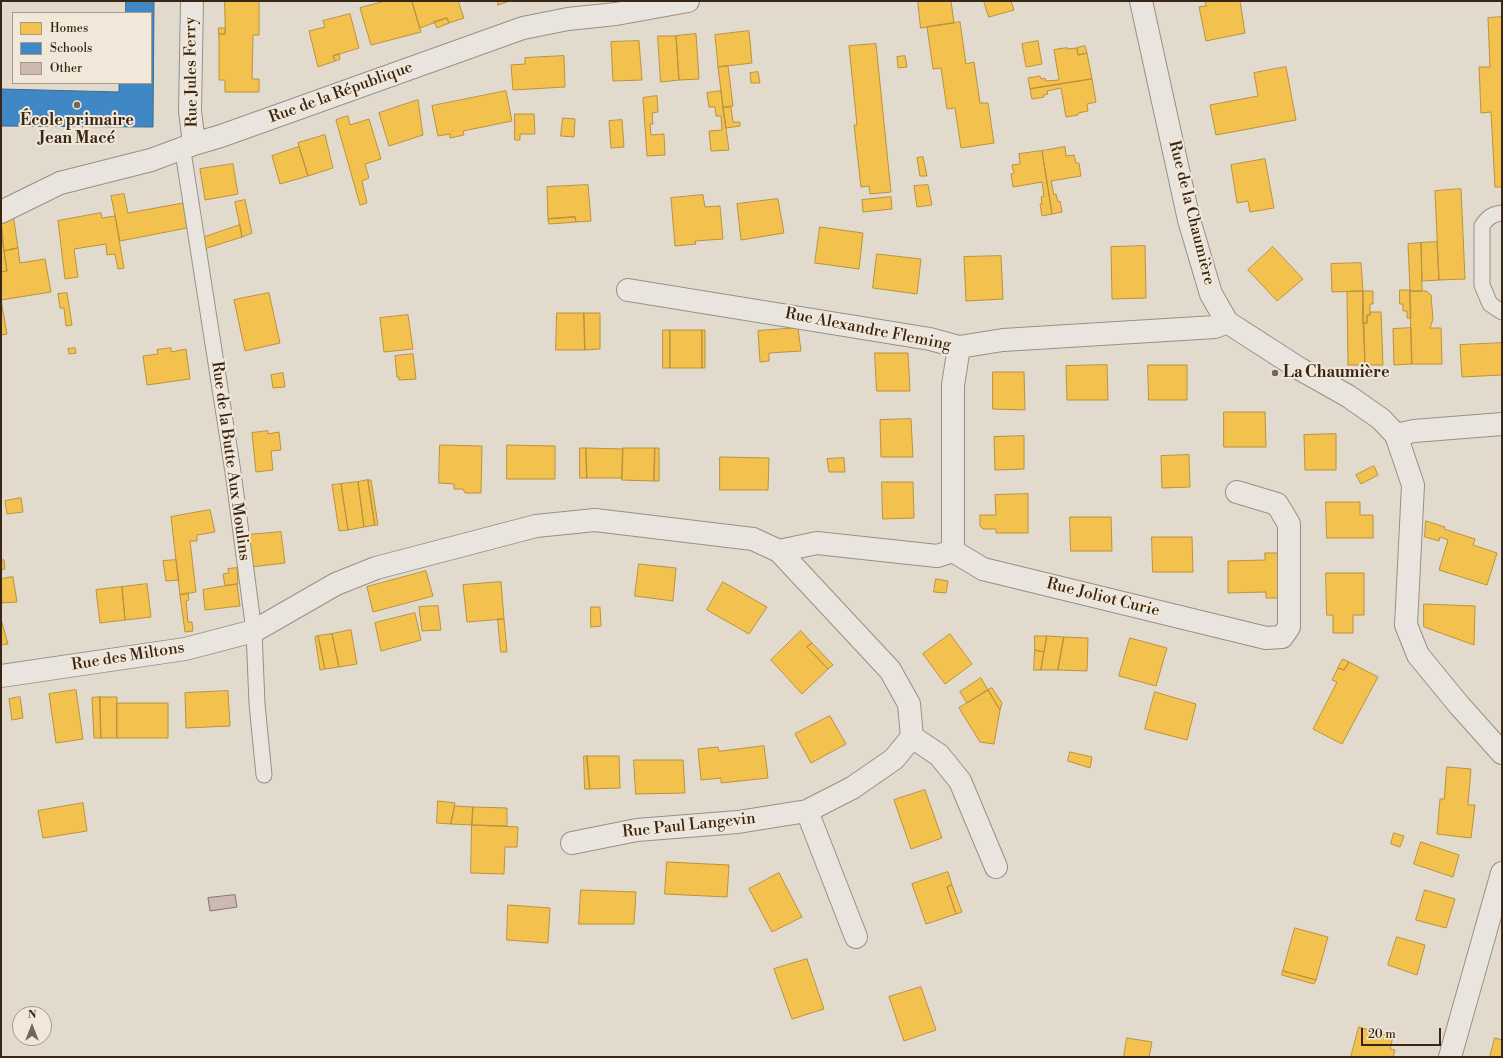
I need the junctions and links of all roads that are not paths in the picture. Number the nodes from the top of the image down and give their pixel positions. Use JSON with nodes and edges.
{"nodes":[{"id":1,"x":192,"y":1,"type":"edge"},
{"id":2,"x":688,"y":1,"type":"edge"},
{"id":3,"x":1141,"y":1,"type":"edge"},
{"id":4,"x":568,"y":10,"type":"edge"},
{"id":5,"x":187,"y":146,"type":"junction"},
{"id":6,"x":1,"y":212,"type":"edge"},
{"id":7,"x":1502,"y":213,"type":"edge"},
{"id":8,"x":628,"y":290,"type":"dead end"},
{"id":9,"x":1502,"y":312,"type":"edge"},
{"id":10,"x":1227,"y":322,"type":"junction"},
{"id":11,"x":959,"y":347,"type":"junction"},
{"id":12,"x":1502,"y":424,"type":"edge"},
{"id":13,"x":1396,"y":435,"type":"junction"},
{"id":14,"x":1238,"y":492,"type":"dead end"},
{"id":15,"x":779,"y":551,"type":"junction"},
{"id":16,"x":953,"y":551,"type":"junction"},
{"id":17,"x":254,"y":631,"type":"junction"},
{"id":18,"x":1,"y":676,"type":"edge"},
{"id":19,"x":912,"y":737,"type":"junction"},
{"id":20,"x":1502,"y":753,"type":"edge"},
{"id":21,"x":264,"y":775,"type":"dead end"},
{"id":22,"x":807,"y":811,"type":"junction"},
{"id":23,"x":572,"y":843,"type":"dead end"},
{"id":24,"x":996,"y":867,"type":"dead end"},
{"id":25,"x":1502,"y":873,"type":"edge"},
{"id":26,"x":856,"y":937,"type":"dead end"},
{"id":27,"x":1450,"y":1057,"type":"edge"}],
"edges":[{"from":1,"to":5,"type":"street","name":"Rue Jules Ferry"},
{"from":2,"to":4,"type":"street","name":"Rue de la République"},
{"from":3,"to":10,"type":"street","name":"Rue de la Chaumière"},
{"from":4,"to":5,"type":"street","name":"Rue de la République"},
{"from":5,"to":6,"type":"street","name":"Rue de la République"},
{"from":5,"to":17,"type":"lane","name":"Rue de la Butte Aux Moulins"},
{"from":7,"to":9,"type":"lane"},
{"from":8,"to":11,"type":"street","name":"Rue Alexandre Fleming"},
{"from":10,"to":11,"type":"street","name":"Rue Alexandre Fleming"},
{"from":10,"to":13,"type":"street","name":"Rue de la Chaumière"},
{"from":11,"to":16,"type":"street"},
{"from":12,"to":13,"type":"street"},
{"from":13,"to":20,"type":"street","name":"Rue de la Chaumière"},
{"from":14,"to":16,"type":"street","name":"Rue Joliot Curie"},
{"from":15,"to":16,"type":"street"},
{"from":15,"to":17,"type":"street","name":"Rue des Miltons"},
{"from":15,"to":19,"type":"street"},
{"from":17,"to":18,"type":"street","name":"Rue des Miltons"},
{"from":17,"to":21,"type":"lane","name":"Rue de la Butte Aux Moulins"},
{"from":19,"to":22,"type":"street","name":"Rue Paul Langevin"},
{"from":19,"to":24,"type":"street"},
{"from":22,"to":23,"type":"street","name":"Rue Paul Langevin"},
{"from":22,"to":26,"type":"street"},
{"from":25,"to":27,"type":"street"}]}
